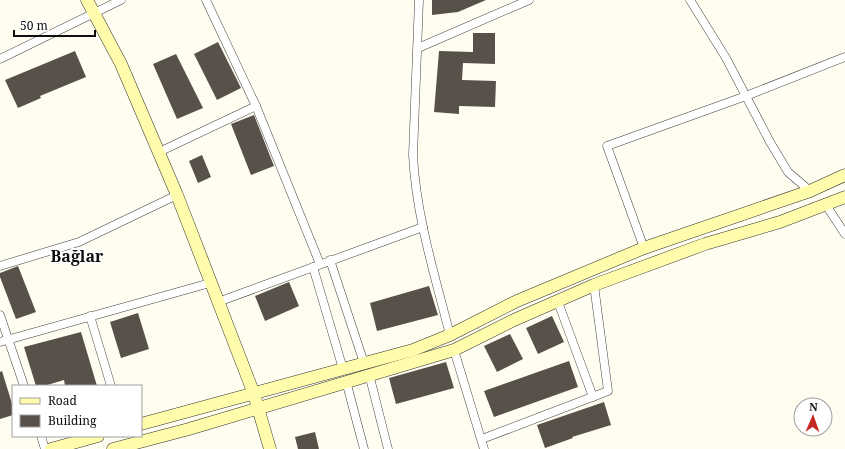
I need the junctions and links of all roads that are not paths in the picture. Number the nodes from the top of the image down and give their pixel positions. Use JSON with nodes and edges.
{"nodes":[{"id":1,"x":88,"y":0,"type":"edge"},
{"id":2,"x":121,"y":0,"type":"edge"},
{"id":3,"x":206,"y":0,"type":"edge"},
{"id":4,"x":419,"y":0,"type":"edge"},
{"id":5,"x":529,"y":0,"type":"edge"},
{"id":6,"x":690,"y":0,"type":"edge"},
{"id":7,"x":512,"y":4,"type":"edge"},
{"id":8,"x":95,"y":12,"type":"junction"},
{"id":9,"x":418,"y":48,"type":"junction"},
{"id":10,"x":845,"y":57,"type":"edge"},
{"id":11,"x":0,"y":59,"type":"edge"},
{"id":12,"x":746,"y":96,"type":"junction"},
{"id":13,"x":256,"y":106,"type":"junction"},
{"id":14,"x":159,"y":152,"type":"junction"},
{"id":15,"x":845,"y":175,"type":"edge"},
{"id":16,"x":810,"y":190,"type":"junction"},
{"id":17,"x":177,"y":195,"type":"junction"},
{"id":18,"x":845,"y":196,"type":"edge"},
{"id":19,"x":826,"y":205,"type":"junction"},
{"id":20,"x":423,"y":227,"type":"junction"},
{"id":21,"x":845,"y":234,"type":"edge"},
{"id":22,"x":644,"y":248,"type":"junction"},
{"id":23,"x":330,"y":260,"type":"junction"},
{"id":24,"x":0,"y":266,"type":"edge"},
{"id":25,"x":317,"y":266,"type":"junction"},
{"id":26,"x":210,"y":283,"type":"junction"},
{"id":27,"x":594,"y":285,"type":"junction"},
{"id":28,"x":218,"y":302,"type":"junction"},
{"id":29,"x":558,"y":302,"type":"junction"},
{"id":30,"x":0,"y":314,"type":"edge"},
{"id":31,"x":90,"y":316,"type":"junction"},
{"id":32,"x":450,"y":335,"type":"junction"},
{"id":33,"x":9,"y":339,"type":"junction"},
{"id":34,"x":0,"y":342,"type":"edge"},
{"id":35,"x":454,"y":350,"type":"junction"},
{"id":36,"x":366,"y":369,"type":"junction"},
{"id":37,"x":345,"y":375,"type":"junction"},
{"id":38,"x":24,"y":385,"type":"edge"},
{"id":39,"x":111,"y":385,"type":"edge"},
{"id":40,"x":254,"y":394,"type":"junction"},
{"id":41,"x":593,"y":397,"type":"junction"},
{"id":42,"x":258,"y":408,"type":"junction"},
{"id":43,"x":142,"y":424,"type":"edge"},
{"id":44,"x":41,"y":437,"type":"edge"},
{"id":45,"x":94,"y":437,"type":"edge"},
{"id":46,"x":482,"y":439,"type":"junction"},
{"id":47,"x":121,"y":448,"type":"edge"},
{"id":48,"x":46,"y":449,"type":"edge"},
{"id":49,"x":51,"y":449,"type":"edge"},
{"id":50,"x":270,"y":449,"type":"edge"},
{"id":51,"x":364,"y":449,"type":"edge"},
{"id":52,"x":388,"y":449,"type":"edge"},
{"id":53,"x":484,"y":449,"type":"edge"}],
"edges":[{"from":1,"to":8,"type":"main road"},
{"from":2,"to":8,"type":"street"},
{"from":3,"to":13,"type":"street"},
{"from":4,"to":9,"type":"street"},
{"from":5,"to":7,"type":"street"},
{"from":6,"to":12,"type":"street"},
{"from":7,"to":9,"type":"street"},
{"from":8,"to":11,"type":"street"},
{"from":8,"to":14,"type":"main road"},
{"from":9,"to":20,"type":"street"},
{"from":10,"to":12,"type":"street"},
{"from":12,"to":16,"type":"street"},
{"from":12,"to":22,"type":"street"},
{"from":13,"to":14,"type":"street"},
{"from":13,"to":25,"type":"street"},
{"from":14,"to":17,"type":"main road"},
{"from":15,"to":16,"type":"main road"},
{"from":16,"to":19,"type":"main road"},
{"from":16,"to":22,"type":"main road"},
{"from":17,"to":24,"type":"street"},
{"from":17,"to":26,"type":"main road"},
{"from":18,"to":19,"type":"main road"},
{"from":19,"to":21,"type":"street"},
{"from":19,"to":27,"type":"main road"},
{"from":20,"to":23,"type":"street"},
{"from":20,"to":32,"type":"street"},
{"from":22,"to":32,"type":"main road"},
{"from":23,"to":25,"type":"street"},
{"from":23,"to":36,"type":"street"},
{"from":25,"to":28,"type":"street"},
{"from":25,"to":37,"type":"street"},
{"from":26,"to":28,"type":"main road"},
{"from":26,"to":31,"type":"street"},
{"from":27,"to":29,"type":"main road"},
{"from":27,"to":41,"type":"street"},
{"from":28,"to":40,"type":"main road"},
{"from":29,"to":35,"type":"main road"},
{"from":29,"to":41,"type":"street"},
{"from":30,"to":33,"type":"street"},
{"from":31,"to":33,"type":"street"},
{"from":31,"to":39,"type":"street"},
{"from":32,"to":36,"type":"main road"},
{"from":33,"to":34,"type":"street"},
{"from":33,"to":38,"type":"street"},
{"from":35,"to":36,"type":"main road"},
{"from":35,"to":46,"type":"street"},
{"from":36,"to":37,"type":"main road"},
{"from":36,"to":52,"type":"street"},
{"from":37,"to":40,"type":"main road"},
{"from":37,"to":42,"type":"main road"},
{"from":37,"to":51,"type":"street"},
{"from":40,"to":42,"type":"main road"},
{"from":40,"to":43,"type":"main road"},
{"from":41,"to":46,"type":"street"},
{"from":42,"to":47,"type":"main road"},
{"from":42,"to":50,"type":"main road"},
{"from":44,"to":48,"type":"street"},
{"from":45,"to":49,"type":"main road"},
{"from":46,"to":53,"type":"street"}]}
